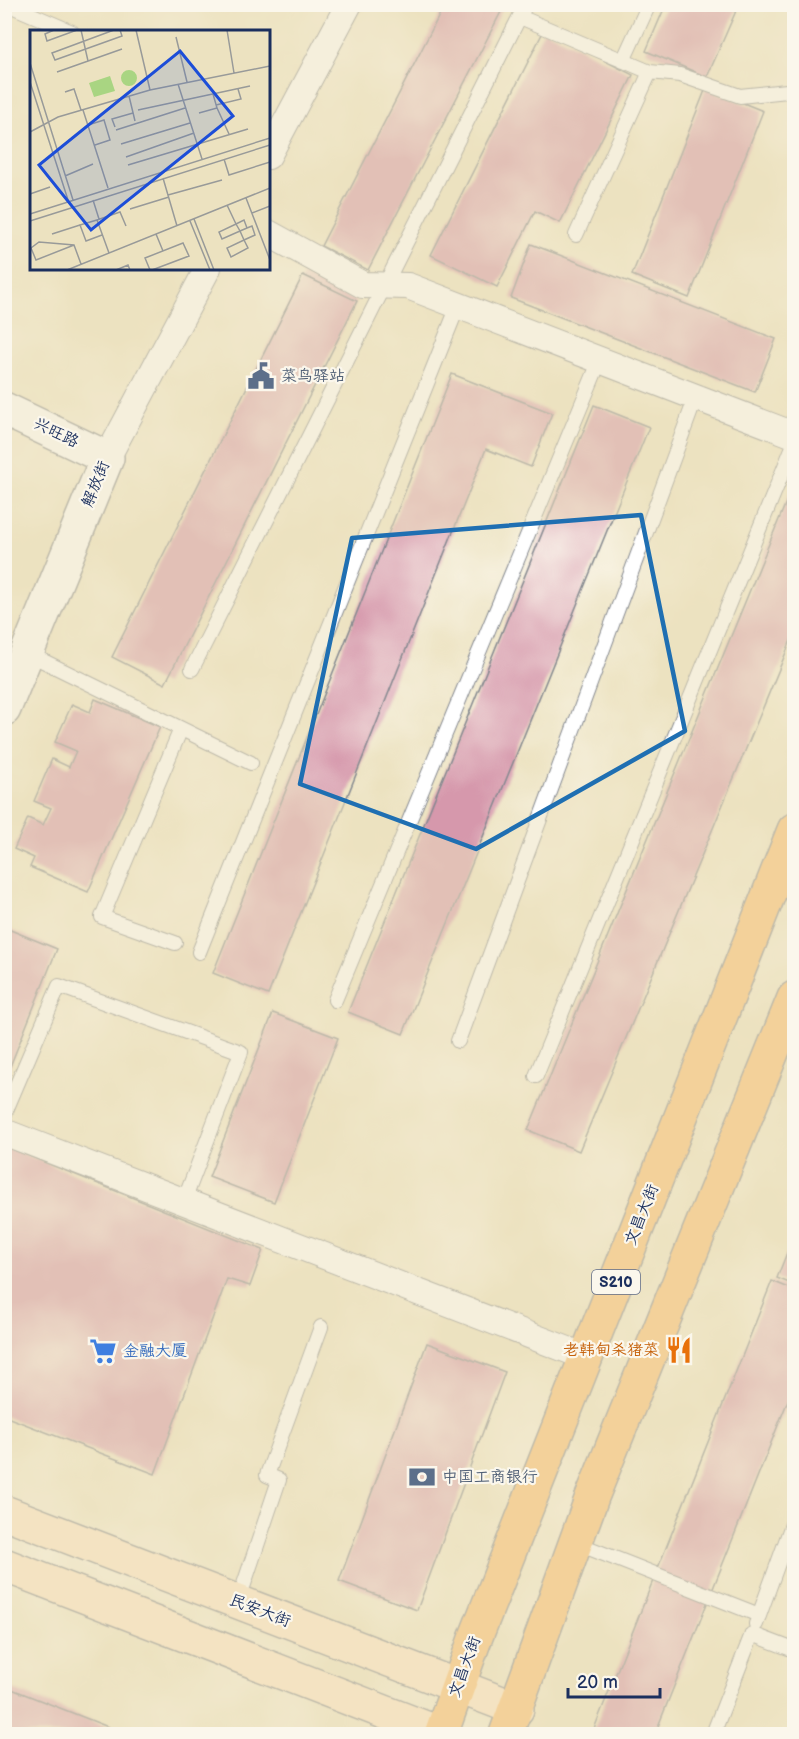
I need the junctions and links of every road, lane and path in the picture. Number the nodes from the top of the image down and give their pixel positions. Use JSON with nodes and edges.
{"nodes":[{"id":1,"x":6,"y":4,"type":"edge"},
{"id":2,"x":349,"y":4,"type":"edge"},
{"id":3,"x":649,"y":4,"type":"edge"},
{"id":4,"x":523,"y":10,"type":"edge"},
{"id":5,"x":67,"y":30,"type":"edge"},
{"id":6,"x":623,"y":61,"type":"junction"},
{"id":7,"x":650,"y":72,"type":"junction"},
{"id":8,"x":795,"y":94,"type":"edge"},
{"id":9,"x":272,"y":142,"type":"edge"},
{"id":10,"x":270,"y":234,"type":"edge"},
{"id":11,"x":576,"y":235,"type":"dead end"},
{"id":12,"x":207,"y":270,"type":"edge"},
{"id":13,"x":383,"y":285,"type":"junction"},
{"id":14,"x":458,"y":306,"type":"junction"},
{"id":15,"x":600,"y":360,"type":"junction"},
{"id":16,"x":696,"y":397,"type":"junction"},
{"id":17,"x":4,"y":409,"type":"edge"},
{"id":18,"x":795,"y":435,"type":"edge"},
{"id":19,"x":795,"y":444,"type":"edge"},
{"id":20,"x":107,"y":458,"type":"junction"},
{"id":21,"x":27,"y":653,"type":"junction"},
{"id":22,"x":192,"y":669,"type":"dead end"},
{"id":23,"x":4,"y":709,"type":"edge"},
{"id":24,"x":180,"y":731,"type":"junction"},
{"id":25,"x":251,"y":763,"type":"dead end"},
{"id":26,"x":795,"y":830,"type":"edge"},
{"id":27,"x":175,"y":943,"type":"dead end"},
{"id":28,"x":199,"y":952,"type":"dead end"},
{"id":29,"x":795,"y":998,"type":"edge"},
{"id":30,"x":335,"y":1000,"type":"dead end"},
{"id":31,"x":458,"y":1041,"type":"dead end"},
{"id":32,"x":536,"y":1076,"type":"dead end"},
{"id":33,"x":4,"y":1114,"type":"edge"},
{"id":34,"x":4,"y":1132,"type":"edge"},
{"id":35,"x":184,"y":1201,"type":"junction"},
{"id":36,"x":321,"y":1327,"type":"dead end"},
{"id":37,"x":586,"y":1357,"type":"junction"},
{"id":38,"x":4,"y":1512,"type":"edge"},
{"id":39,"x":795,"y":1519,"type":"edge"},
{"id":40,"x":576,"y":1544,"type":"junction"},
{"id":41,"x":4,"y":1565,"type":"edge"},
{"id":42,"x":238,"y":1602,"type":"junction"},
{"id":43,"x":759,"y":1616,"type":"junction"},
{"id":44,"x":752,"y":1634,"type":"junction"},
{"id":45,"x":795,"y":1650,"type":"edge"},
{"id":46,"x":456,"y":1687,"type":"junction"},
{"id":47,"x":512,"y":1722,"type":"edge"},
{"id":48,"x":441,"y":1734,"type":"edge"},
{"id":49,"x":713,"y":1734,"type":"edge"}],
"edges":[{"from":1,"to":5,"type":"lane"},
{"from":2,"to":9,"type":"street"},
{"from":3,"to":6,"type":"lane"},
{"from":4,"to":6,"type":"lane"},
{"from":4,"to":13,"type":"lane"},
{"from":6,"to":7,"type":"lane"},
{"from":7,"to":8,"type":"lane"},
{"from":7,"to":11,"type":"lane"},
{"from":10,"to":13,"type":"street"},
{"from":12,"to":20,"type":"street","name":"解放街"},
{"from":13,"to":14,"type":"street"},
{"from":13,"to":22,"type":"lane"},
{"from":14,"to":15,"type":"street"},
{"from":14,"to":28,"type":"lane"},
{"from":15,"to":16,"type":"street"},
{"from":15,"to":30,"type":"lane"},
{"from":16,"to":18,"type":"street"},
{"from":16,"to":31,"type":"lane"},
{"from":17,"to":20,"type":"street","name":"兴旺路"},
{"from":19,"to":32,"type":"lane"},
{"from":20,"to":21,"type":"street","name":"解放街"},
{"from":21,"to":23,"type":"street","name":"解放街"},
{"from":21,"to":24,"type":"lane"},
{"from":24,"to":25,"type":"lane"},
{"from":24,"to":27,"type":"lane"},
{"from":26,"to":37,"type":"main road","name":"文昌大街","number":"S210"},
{"from":29,"to":40,"type":"main road"},
{"from":33,"to":35,"type":"lane"},
{"from":34,"to":35,"type":"street"},
{"from":35,"to":37,"type":"street"},
{"from":36,"to":42,"type":"lane"},
{"from":37,"to":46,"type":"main road","name":"文昌大街","number":"S210"},
{"from":38,"to":42,"type":"main road","name":"民安大街"},
{"from":39,"to":43,"type":"lane"},
{"from":40,"to":43,"type":"lane"},
{"from":40,"to":47,"type":"main road"},
{"from":41,"to":48,"type":"main road"},
{"from":42,"to":46,"type":"main road","name":"民安大街"},
{"from":43,"to":44,"type":"lane"},
{"from":44,"to":45,"type":"lane"},
{"from":44,"to":49,"type":"lane"},
{"from":46,"to":47,"type":"main road","name":"民安大街"},
{"from":46,"to":48,"type":"main road","name":"文昌大街","number":"S210"}]}
